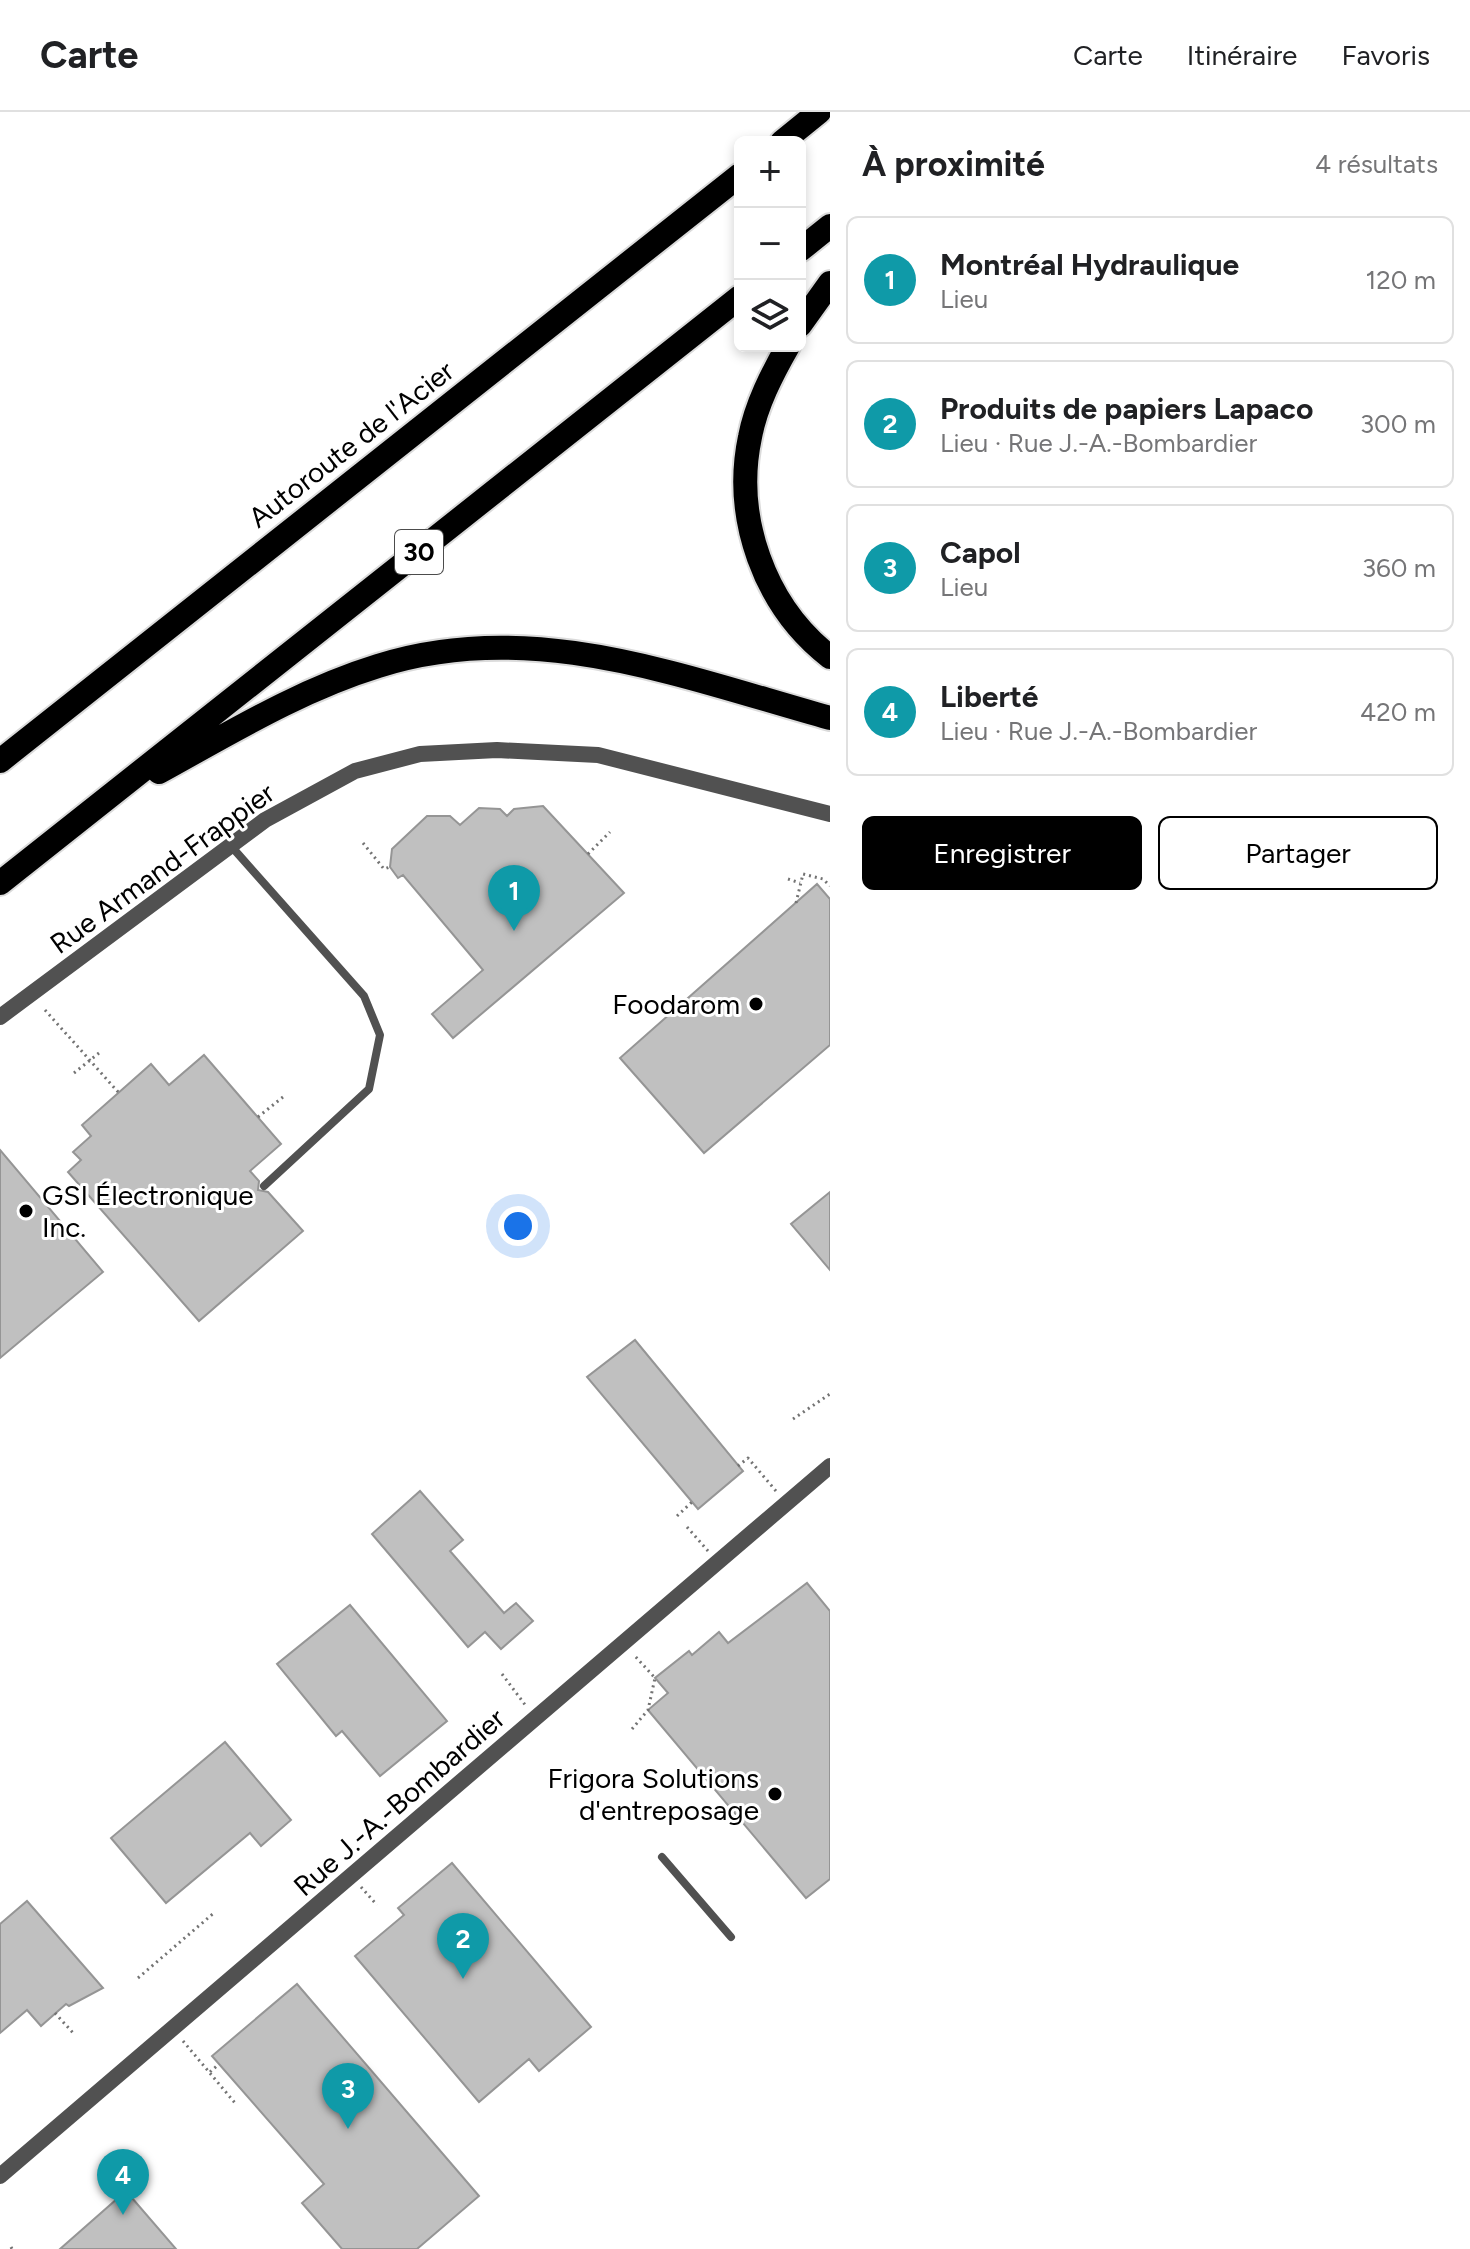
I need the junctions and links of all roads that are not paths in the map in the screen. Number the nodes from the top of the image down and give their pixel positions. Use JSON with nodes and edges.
{"nodes":[{"id":1,"x":819,"y":112,"type":"edge"},
{"id":2,"x":789,"y":136,"type":"edge"},
{"id":3,"x":734,"y":180,"type":"edge"},
{"id":4,"x":830,"y":226,"type":"edge"},
{"id":5,"x":806,"y":245,"type":"edge"},
{"id":6,"x":830,"y":283,"type":"edge"},
{"id":7,"x":734,"y":302,"type":"edge"},
{"id":8,"x":806,"y":317,"type":"edge"},
{"id":9,"x":785,"y":352,"type":"edge"},
{"id":10,"x":830,"y":657,"type":"edge"},
{"id":11,"x":830,"y":718,"type":"edge"},
{"id":12,"x":0,"y":761,"type":"edge"},
{"id":13,"x":97,"y":806,"type":"junction"},
{"id":14,"x":830,"y":814,"type":"edge"},
{"id":15,"x":231,"y":846,"type":"junction"},
{"id":16,"x":0,"y":883,"type":"edge"},
{"id":17,"x":0,"y":1017,"type":"edge"},
{"id":18,"x":264,"y":1186,"type":"dead end"},
{"id":19,"x":830,"y":1466,"type":"edge"},
{"id":20,"x":662,"y":1857,"type":"dead end"},
{"id":21,"x":731,"y":1937,"type":"dead end"},
{"id":22,"x":0,"y":2176,"type":"edge"}],
"edges":[{"from":1,"to":2,"type":"highway"},
{"from":3,"to":12,"type":"highway","name":"Autoroute de l'Acier"},
{"from":4,"to":5,"type":"highway"},
{"from":6,"to":8,"type":"highway"},
{"from":7,"to":13,"type":"highway","number":"30"},
{"from":9,"to":10,"type":"highway"},
{"from":11,"to":13,"type":"highway"},
{"from":13,"to":16,"type":"highway","number":"30"},
{"from":14,"to":15,"type":"street","name":"Rue Armand-Frappier"},
{"from":15,"to":17,"type":"street","name":"Rue Armand-Frappier"},
{"from":15,"to":18,"type":"lane"},
{"from":19,"to":22,"type":"street","name":"Rue J.-A.-Bombardier"},
{"from":20,"to":21,"type":"lane"}]}
